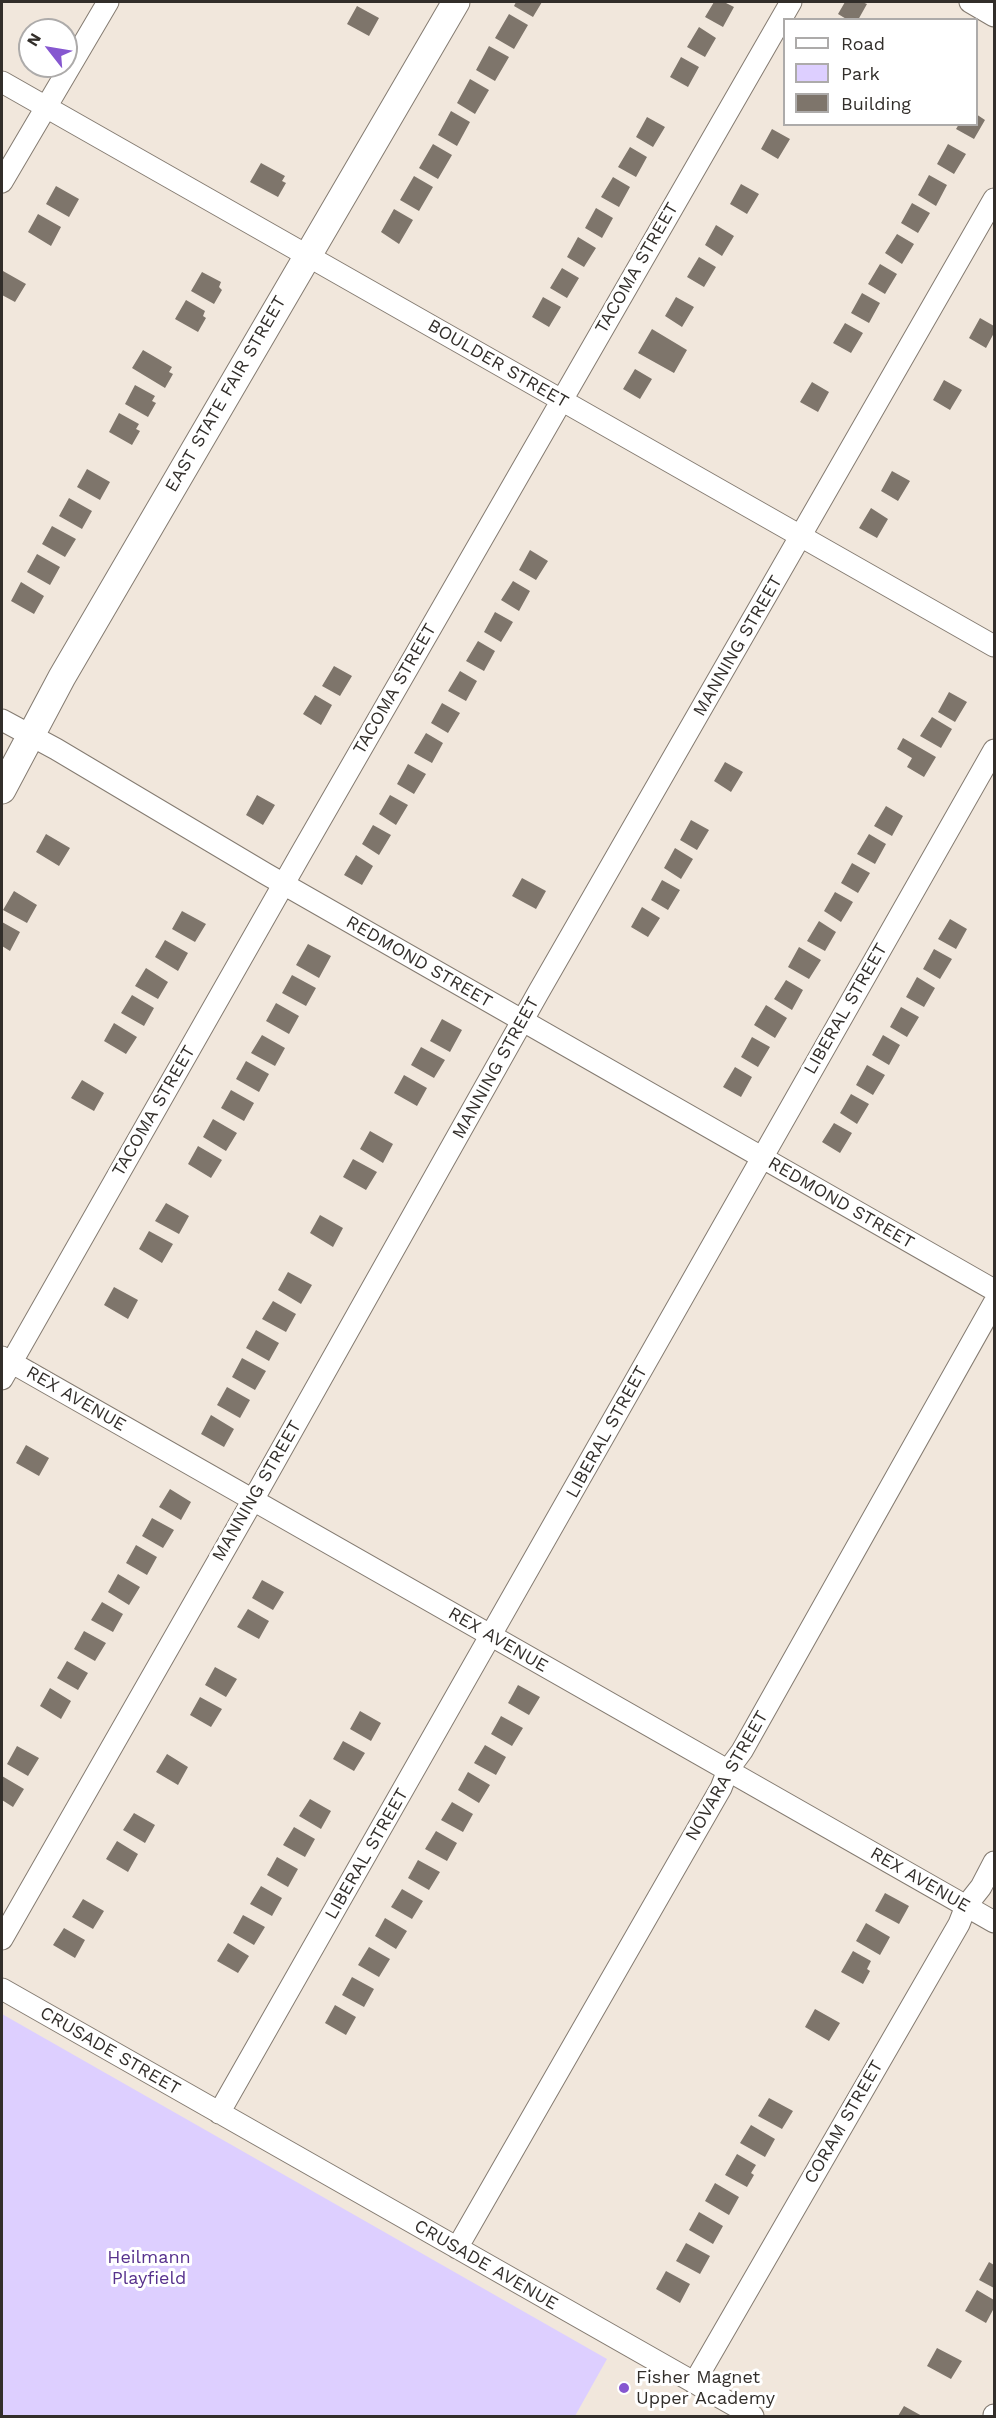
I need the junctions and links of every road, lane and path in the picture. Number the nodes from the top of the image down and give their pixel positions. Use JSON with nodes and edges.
{"nodes":[{"id":1,"x":108,"y":2,"type":"edge"},
{"id":2,"x":456,"y":2,"type":"edge"},
{"id":3,"x":791,"y":2,"type":"edge"},
{"id":4,"x":970,"y":2,"type":"edge"},
{"id":5,"x":994,"y":16,"type":"edge"},
{"id":6,"x":2,"y":82,"type":"edge"},
{"id":7,"x":46,"y":106,"type":"junction"},
{"id":8,"x":2,"y":182,"type":"edge"},
{"id":9,"x":994,"y":199,"type":"edge"},
{"id":10,"x":307,"y":255,"type":"junction"},
{"id":11,"x":561,"y":400,"type":"junction"},
{"id":12,"x":801,"y":536,"type":"junction"},
{"id":13,"x":994,"y":646,"type":"edge"},
{"id":14,"x":2,"y":720,"type":"edge"},
{"id":15,"x":31,"y":737,"type":"junction"},
{"id":16,"x":994,"y":750,"type":"edge"},
{"id":17,"x":2,"y":790,"type":"edge"},
{"id":18,"x":283,"y":884,"type":"junction"},
{"id":19,"x":523,"y":1021,"type":"junction"},
{"id":20,"x":761,"y":1157,"type":"junction"},
{"id":21,"x":994,"y":1290,"type":"edge"},
{"id":22,"x":994,"y":1303,"type":"edge"},
{"id":23,"x":5,"y":1366,"type":"edge"},
{"id":24,"x":253,"y":1500,"type":"junction"},
{"id":25,"x":491,"y":1636,"type":"junction"},
{"id":26,"x":728,"y":1770,"type":"junction"},
{"id":27,"x":994,"y":1862,"type":"edge"},
{"id":28,"x":966,"y":1906,"type":"junction"},
{"id":29,"x":994,"y":1922,"type":"edge"},
{"id":30,"x":2,"y":1939,"type":"edge"},
{"id":31,"x":2,"y":1989,"type":"edge"},
{"id":32,"x":219,"y":2113,"type":"junction"},
{"id":33,"x":457,"y":2248,"type":"junction"},
{"id":34,"x":694,"y":2383,"type":"junction"},
{"id":35,"x":753,"y":2416,"type":"edge"}],
"edges":[{"from":1,"to":7,"type":"street"},
{"from":2,"to":10,"type":"street","name":"EAST STATE FAIR STREET"},
{"from":3,"to":11,"type":"street","name":"TACOMA STREET"},
{"from":4,"to":5,"type":"street"},
{"from":6,"to":7,"type":"street","name":"BOULDER STREET"},
{"from":7,"to":8,"type":"street"},
{"from":7,"to":10,"type":"street","name":"BOULDER STREET"},
{"from":9,"to":12,"type":"street","name":"MANNING STREET"},
{"from":10,"to":11,"type":"street","name":"BOULDER STREET"},
{"from":10,"to":15,"type":"street","name":"EAST STATE FAIR STREET"},
{"from":11,"to":12,"type":"street","name":"BOULDER STREET"},
{"from":11,"to":18,"type":"street","name":"TACOMA STREET"},
{"from":12,"to":13,"type":"street","name":"BOULDER STREET"},
{"from":12,"to":19,"type":"street","name":"MANNING STREET"},
{"from":14,"to":15,"type":"street","name":"REDMOND STREET"},
{"from":15,"to":17,"type":"street","name":"EAST STATE FAIR STREET"},
{"from":15,"to":18,"type":"street","name":"REDMOND STREET"},
{"from":16,"to":20,"type":"street","name":"LIBERAL STREET"},
{"from":18,"to":19,"type":"street","name":"REDMOND STREET"},
{"from":18,"to":23,"type":"street","name":"TACOMA STREET"},
{"from":19,"to":20,"type":"street","name":"REDMOND STREET"},
{"from":19,"to":24,"type":"street","name":"MANNING STREET"},
{"from":20,"to":21,"type":"street","name":"REDMOND STREET"},
{"from":20,"to":25,"type":"street","name":"LIBERAL STREET"},
{"from":22,"to":26,"type":"street","name":"NOVARA STREET"},
{"from":23,"to":24,"type":"street","name":"REX AVENUE"},
{"from":24,"to":25,"type":"street","name":"REX AVENUE"},
{"from":24,"to":30,"type":"street","name":"MANNING STREET"},
{"from":25,"to":26,"type":"street","name":"REX AVENUE"},
{"from":25,"to":32,"type":"street","name":"LIBERAL STREET"},
{"from":26,"to":28,"type":"street","name":"REX AVENUE"},
{"from":26,"to":33,"type":"street","name":"NOVARA STREET"},
{"from":27,"to":28,"type":"street","name":"CORAM STREET"},
{"from":28,"to":29,"type":"street","name":"REX AVENUE"},
{"from":28,"to":34,"type":"street","name":"CORAM STREET"},
{"from":31,"to":32,"type":"street","name":"CRUSADE STREET"},
{"from":32,"to":33,"type":"street","name":"CRUSADE AVENUE"},
{"from":33,"to":34,"type":"street","name":"CRUSADE AVENUE"},
{"from":34,"to":35,"type":"street","name":"CRUSADE AVENUE"}]}
